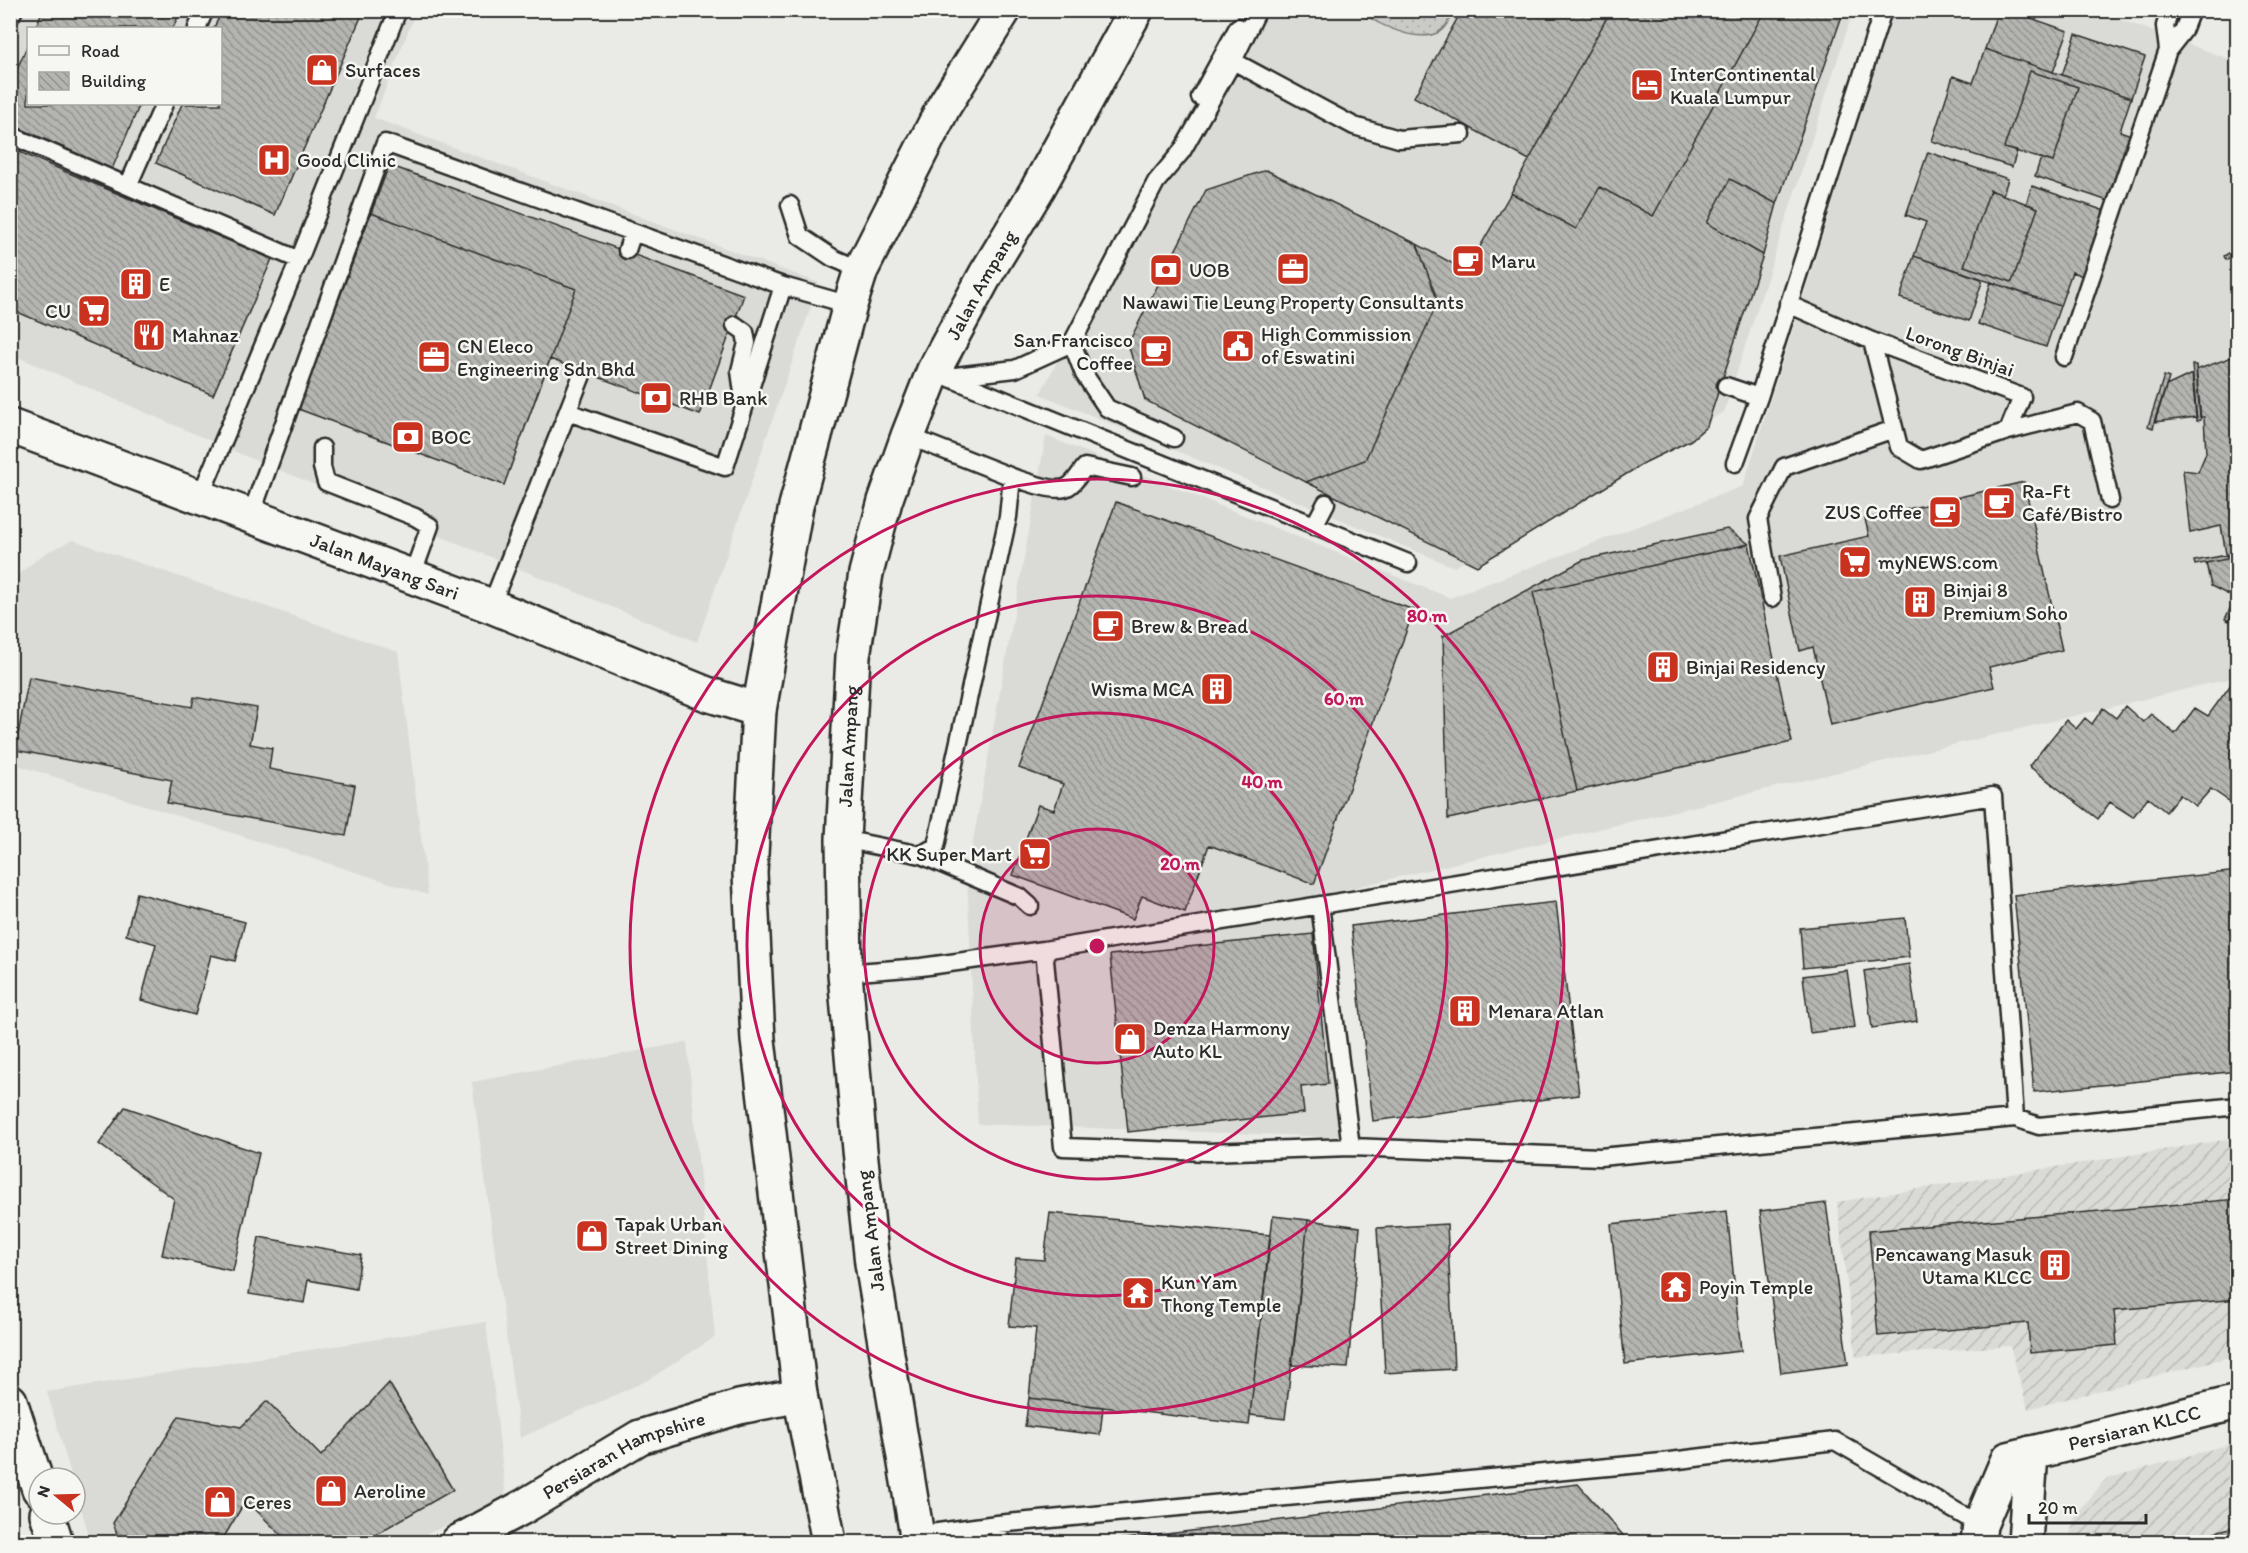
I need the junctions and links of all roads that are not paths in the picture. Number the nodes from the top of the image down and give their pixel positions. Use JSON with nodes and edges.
{"nodes":[{"id":1,"x":14,"y":10,"type":"edge"},
{"id":2,"x":205,"y":10,"type":"edge"},
{"id":3,"x":398,"y":10,"type":"edge"},
{"id":4,"x":1004,"y":10,"type":"edge"},
{"id":5,"x":1136,"y":10,"type":"edge"},
{"id":6,"x":1247,"y":10,"type":"edge"},
{"id":7,"x":1258,"y":10,"type":"edge"},
{"id":8,"x":1883,"y":10,"type":"edge"},
{"id":9,"x":2170,"y":10,"type":"edge"},
{"id":10,"x":2191,"y":10,"type":"edge"},
{"id":11,"x":10,"y":17,"type":"edge"},
{"id":12,"x":197,"y":27,"type":"edge"},
{"id":13,"x":2168,"y":51,"type":"junction"},
{"id":14,"x":1233,"y":61,"type":"junction"},
{"id":15,"x":164,"y":105,"type":"edge"},
{"id":16,"x":1462,"y":134,"type":"dead end"},
{"id":17,"x":10,"y":135,"type":"edge"},
{"id":18,"x":1156,"y":182,"type":"junction"},
{"id":19,"x":128,"y":186,"type":"junction"},
{"id":20,"x":790,"y":205,"type":"dead end"},
{"id":21,"x":633,"y":232,"type":"junction"},
{"id":22,"x":627,"y":250,"type":"dead end"},
{"id":23,"x":299,"y":260,"type":"junction"},
{"id":24,"x":861,"y":270,"type":"junction"},
{"id":25,"x":783,"y":286,"type":"junction"},
{"id":26,"x":1788,"y":304,"type":"junction"},
{"id":27,"x":850,"y":306,"type":"junction"},
{"id":28,"x":735,"y":325,"type":"dead end"},
{"id":29,"x":1872,"y":341,"type":"junction"},
{"id":30,"x":1071,"y":343,"type":"junction"},
{"id":31,"x":2064,"y":357,"type":"dead end"},
{"id":32,"x":941,"y":373,"type":"junction"},
{"id":33,"x":582,"y":375,"type":"dead end"},
{"id":34,"x":1726,"y":386,"type":"dead end"},
{"id":35,"x":1759,"y":397,"type":"junction"},
{"id":36,"x":745,"y":404,"type":"junction"},
{"id":37,"x":568,"y":412,"type":"junction"},
{"id":38,"x":1894,"y":429,"type":"junction"},
{"id":39,"x":2008,"y":432,"type":"junction"},
{"id":40,"x":13,"y":435,"type":"edge"},
{"id":41,"x":908,"y":436,"type":"junction"},
{"id":42,"x":1174,"y":438,"type":"dead end"},
{"id":43,"x":322,"y":448,"type":"dead end"},
{"id":44,"x":1735,"y":463,"type":"dead end"},
{"id":45,"x":1012,"y":477,"type":"junction"},
{"id":46,"x":1132,"y":477,"type":"dead end"},
{"id":47,"x":200,"y":497,"type":"junction"},
{"id":48,"x":2110,"y":500,"type":"dead end"},
{"id":49,"x":1326,"y":503,"type":"dead end"},
{"id":50,"x":251,"y":515,"type":"junction"},
{"id":51,"x":1314,"y":526,"type":"junction"},
{"id":52,"x":1407,"y":563,"type":"dead end"},
{"id":53,"x":412,"y":576,"type":"junction"},
{"id":54,"x":1772,"y":598,"type":"dead end"},
{"id":55,"x":491,"y":606,"type":"junction"},
{"id":56,"x":759,"y":710,"type":"junction"},
{"id":57,"x":843,"y":839,"type":"junction"},
{"id":58,"x":921,"y":855,"type":"junction"},
{"id":59,"x":1320,"y":905,"type":"junction"},
{"id":60,"x":1030,"y":906,"type":"dead end"},
{"id":61,"x":1044,"y":950,"type":"junction"},
{"id":62,"x":845,"y":973,"type":"junction"},
{"id":63,"x":2238,"y":1106,"type":"edge"},
{"id":64,"x":2015,"y":1118,"type":"junction"},
{"id":65,"x":1351,"y":1147,"type":"junction"},
{"id":66,"x":800,"y":1395,"type":"junction"},
{"id":67,"x":10,"y":1401,"type":"edge"},
{"id":68,"x":2238,"y":1402,"type":"edge"},
{"id":69,"x":2031,"y":1454,"type":"junction"},
{"id":70,"x":31,"y":1466,"type":"edge"},
{"id":71,"x":997,"y":1524,"type":"junction"},
{"id":72,"x":51,"y":1526,"type":"edge"},
{"id":73,"x":1979,"y":1534,"type":"edge"},
{"id":74,"x":917,"y":1539,"type":"edge"},
{"id":75,"x":56,"y":1542,"type":"edge"},
{"id":76,"x":459,"y":1542,"type":"edge"},
{"id":77,"x":829,"y":1542,"type":"edge"},
{"id":78,"x":1002,"y":1542,"type":"edge"},
{"id":79,"x":2025,"y":1542,"type":"edge"}],
"edges":[{"from":1,"to":11,"type":"lane"},
{"from":2,"to":12,"type":"lane"},
{"from":3,"to":23,"type":"lane"},
{"from":4,"to":24,"type":"main road"},
{"from":5,"to":32,"type":"main road","name":"Jalan Ampang"},
{"from":6,"to":18,"type":"lane"},
{"from":7,"to":14,"type":"lane"},
{"from":8,"to":26,"type":"lane"},
{"from":9,"to":13,"type":"lane"},
{"from":10,"to":13,"type":"lane"},
{"from":13,"to":31,"type":"lane"},
{"from":14,"to":16,"type":"lane"},
{"from":14,"to":18,"type":"lane"},
{"from":15,"to":19,"type":"lane"},
{"from":17,"to":19,"type":"lane"},
{"from":18,"to":30,"type":"lane"},
{"from":19,"to":23,"type":"lane"},
{"from":20,"to":24,"type":"lane"},
{"from":21,"to":22,"type":"lane"},
{"from":21,"to":25,"type":"lane"},
{"from":21,"to":50,"type":"lane"},
{"from":23,"to":47,"type":"lane"},
{"from":24,"to":27,"type":"main road"},
{"from":25,"to":27,"type":"lane"},
{"from":25,"to":36,"type":"lane"},
{"from":26,"to":29,"type":"lane","name":"Lorong Binjai"},
{"from":26,"to":35,"type":"lane"},
{"from":27,"to":56,"type":"main road"},
{"from":28,"to":36,"type":"lane"},
{"from":29,"to":38,"type":"lane","name":"Lorong Binjai"},
{"from":29,"to":39,"type":"lane","name":"Lorong Binjai"},
{"from":30,"to":32,"type":"lane"},
{"from":30,"to":42,"type":"lane"},
{"from":32,"to":41,"type":"main road","name":"Jalan Ampang"},
{"from":32,"to":51,"type":"lane"},
{"from":33,"to":37,"type":"lane"},
{"from":34,"to":35,"type":"lane"},
{"from":35,"to":44,"type":"lane"},
{"from":36,"to":37,"type":"lane"},
{"from":37,"to":55,"type":"lane"},
{"from":38,"to":39,"type":"lane","name":"Lorong Binjai"},
{"from":38,"to":54,"type":"lane"},
{"from":39,"to":48,"type":"lane"},
{"from":40,"to":47,"type":"main road","name":"Jalan Mayang Sari"},
{"from":41,"to":45,"type":"lane"},
{"from":41,"to":57,"type":"main road","name":"Jalan Ampang"},
{"from":43,"to":53,"type":"lane"},
{"from":45,"to":46,"type":"lane"},
{"from":45,"to":58,"type":"lane"},
{"from":47,"to":50,"type":"main road","name":"Jalan Mayang Sari"},
{"from":49,"to":51,"type":"lane"},
{"from":50,"to":53,"type":"main road","name":"Jalan Mayang Sari"},
{"from":51,"to":52,"type":"lane"},
{"from":53,"to":55,"type":"main road","name":"Jalan Mayang Sari"},
{"from":55,"to":56,"type":"main road","name":"Jalan Mayang Sari"},
{"from":56,"to":66,"type":"main road"},
{"from":57,"to":58,"type":"lane"},
{"from":57,"to":62,"type":"main road","name":"Jalan Ampang"},
{"from":58,"to":60,"type":"lane"},
{"from":59,"to":61,"type":"lane"},
{"from":59,"to":64,"type":"lane"},
{"from":59,"to":65,"type":"lane"},
{"from":61,"to":62,"type":"lane"},
{"from":61,"to":65,"type":"lane"},
{"from":62,"to":74,"type":"main road","name":"Jalan Ampang"},
{"from":63,"to":64,"type":"lane"},
{"from":64,"to":65,"type":"lane"},
{"from":66,"to":76,"type":"main road","name":"Persiaran Hampshire"},
{"from":66,"to":77,"type":"main road"},
{"from":67,"to":70,"type":"main road"},
{"from":68,"to":69,"type":"main road","name":"Persiaran KLCC"},
{"from":69,"to":73,"type":"main road","name":"Persiaran KLCC"},
{"from":69,"to":79,"type":"main road"},
{"from":71,"to":73,"type":"lane"},
{"from":71,"to":74,"type":"lane"},
{"from":71,"to":78,"type":"lane"},
{"from":72,"to":75,"type":"main road"}]}
